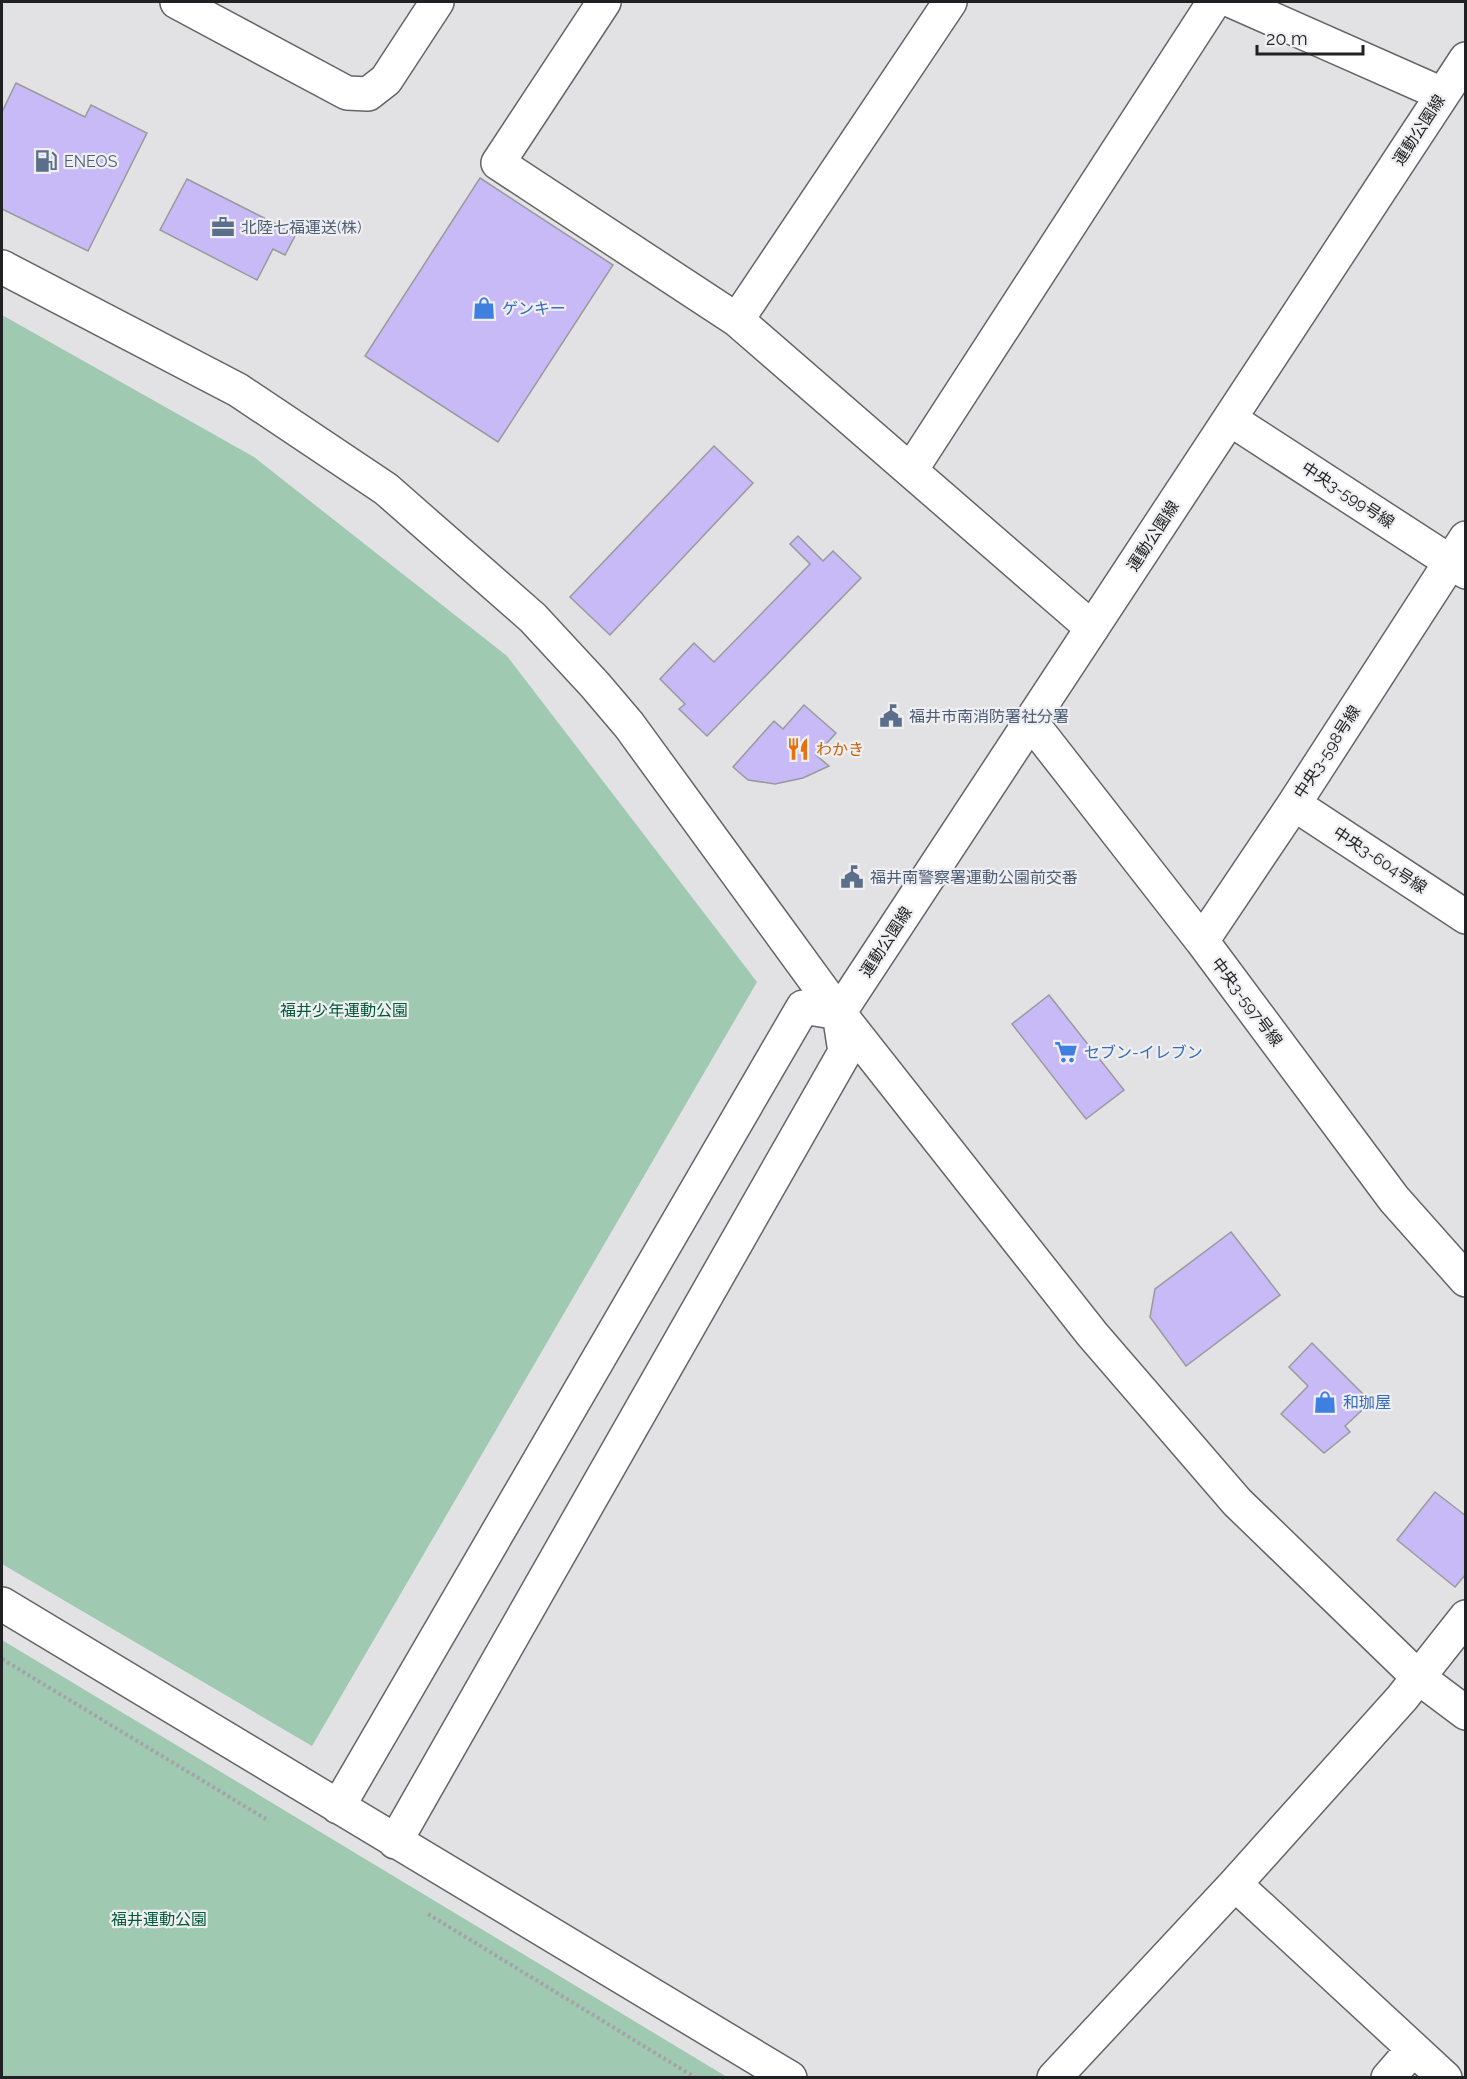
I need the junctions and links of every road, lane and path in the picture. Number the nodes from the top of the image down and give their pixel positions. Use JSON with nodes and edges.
{"nodes":[{"id":1,"x":177,"y":2,"type":"edge"},
{"id":2,"x":437,"y":2,"type":"edge"},
{"id":3,"x":604,"y":2,"type":"edge"},
{"id":4,"x":950,"y":2,"type":"edge"},
{"id":5,"x":1214,"y":2,"type":"edge"},
{"id":6,"x":1234,"y":2,"type":"edge"},
{"id":7,"x":1466,"y":59,"type":"edge"},
{"id":8,"x":1442,"y":94,"type":"junction"},
{"id":9,"x":2,"y":267,"type":"edge"},
{"id":10,"x":737,"y":320,"type":"junction"},
{"id":11,"x":1230,"y":419,"type":"junction"},
{"id":12,"x":911,"y":470,"type":"junction"},
{"id":13,"x":1460,"y":557,"type":"edge"},
{"id":14,"x":1092,"y":628,"type":"junction"},
{"id":15,"x":1031,"y":722,"type":"junction"},
{"id":16,"x":1294,"y":804,"type":"junction"},
{"id":17,"x":1466,"y":916,"type":"edge"},
{"id":18,"x":1202,"y":941,"type":"junction"},
{"id":19,"x":839,"y":1013,"type":"junction"},
{"id":20,"x":1466,"y":1280,"type":"edge"},
{"id":21,"x":2,"y":1604,"type":"edge"},
{"id":22,"x":1466,"y":1617,"type":"edge"},
{"id":23,"x":2,"y":1659,"type":"edge"},
{"id":24,"x":1418,"y":1677,"type":"junction"},
{"id":25,"x":1466,"y":1713,"type":"edge"},
{"id":26,"x":338,"y":1807,"type":"junction"},
{"id":27,"x":269,"y":1821,"type":"dead end"},
{"id":28,"x":395,"y":1842,"type":"junction"},
{"id":29,"x":1235,"y":1884,"type":"junction"},
{"id":30,"x":428,"y":1914,"type":"dead end"},
{"id":31,"x":1413,"y":2049,"type":"junction"},
{"id":32,"x":696,"y":2078,"type":"edge"},
{"id":33,"x":790,"y":2078,"type":"edge"},
{"id":34,"x":1054,"y":2078,"type":"edge"},
{"id":35,"x":1388,"y":2078,"type":"edge"},
{"id":36,"x":1445,"y":2078,"type":"edge"}],
"edges":[{"from":1,"to":2,"type":"street"},
{"from":3,"to":10,"type":"street"},
{"from":4,"to":10,"type":"street"},
{"from":5,"to":12,"type":"street"},
{"from":6,"to":8,"type":"street"},
{"from":7,"to":8,"type":"street","name":"運動公園線"},
{"from":8,"to":11,"type":"street","name":"運動公園線"},
{"from":9,"to":19,"type":"street"},
{"from":10,"to":12,"type":"street"},
{"from":11,"to":13,"type":"street","name":"中央3-599号線"},
{"from":11,"to":14,"type":"street","name":"運動公園線"},
{"from":12,"to":14,"type":"street"},
{"from":13,"to":16,"type":"street","name":"中央3-598号線"},
{"from":14,"to":15,"type":"street","name":"運動公園線"},
{"from":15,"to":18,"type":"street","name":"中央3-597号線"},
{"from":15,"to":19,"type":"street","name":"運動公園線"},
{"from":16,"to":17,"type":"street","name":"中央3-604号線"},
{"from":16,"to":18,"type":"street","name":"中央3-598号線"},
{"from":18,"to":20,"type":"street","name":"中央3-597号線"},
{"from":19,"to":24,"type":"street"},
{"from":19,"to":26,"type":"street"},
{"from":19,"to":28,"type":"street"},
{"from":21,"to":26,"type":"street"},
{"from":22,"to":24,"type":"street"},
{"from":23,"to":27,"type":"path"},
{"from":24,"to":25,"type":"street"},
{"from":24,"to":29,"type":"street"},
{"from":26,"to":28,"type":"street"},
{"from":28,"to":33,"type":"street"},
{"from":29,"to":31,"type":"street"},
{"from":29,"to":34,"type":"street"},
{"from":30,"to":32,"type":"path"},
{"from":31,"to":35,"type":"street"},
{"from":31,"to":36,"type":"street"}]}
